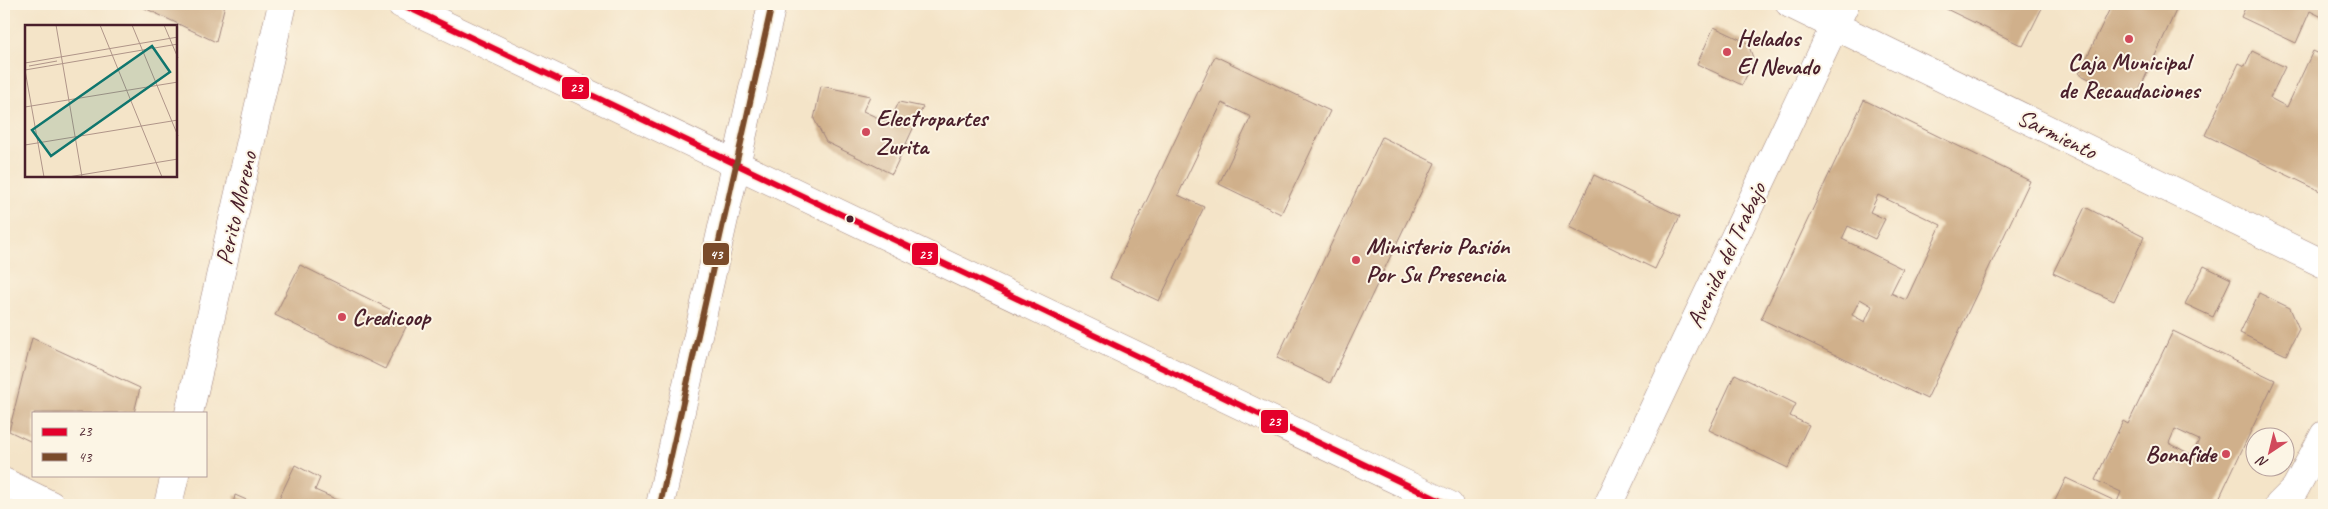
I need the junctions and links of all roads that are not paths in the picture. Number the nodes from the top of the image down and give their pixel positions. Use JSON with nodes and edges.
{"nodes":[{"id":1,"x":282,"y":4,"type":"edge"},
{"id":2,"x":402,"y":4,"type":"edge"},
{"id":3,"x":772,"y":4,"type":"edge"},
{"id":4,"x":1790,"y":4,"type":"edge"},
{"id":5,"x":1840,"y":15,"type":"edge"},
{"id":6,"x":737,"y":164,"type":"junction"},
{"id":7,"x":2324,"y":264,"type":"edge"},
{"id":8,"x":189,"y":412,"type":"edge"},
{"id":9,"x":2324,"y":435,"type":"edge"},
{"id":10,"x":175,"y":476,"type":"edge"},
{"id":11,"x":4,"y":482,"type":"edge"},
{"id":12,"x":52,"y":505,"type":"edge"},
{"id":13,"x":168,"y":505,"type":"edge"},
{"id":14,"x":660,"y":505,"type":"edge"},
{"id":15,"x":1449,"y":505,"type":"edge"},
{"id":16,"x":1608,"y":505,"type":"edge"},
{"id":17,"x":2279,"y":505,"type":"edge"}],
"edges":[{"from":1,"to":8,"type":"street","name":"Perito Moreno"},
{"from":2,"to":6,"type":"street"},
{"from":3,"to":6,"type":"street"},
{"from":4,"to":5,"type":"street","name":"Sarmiento"},
{"from":5,"to":7,"type":"street","name":"Sarmiento"},
{"from":5,"to":16,"type":"street","name":"Avenida del Trabajo"},
{"from":6,"to":14,"type":"street"},
{"from":6,"to":15,"type":"street"},
{"from":9,"to":17,"type":"street"},
{"from":10,"to":13,"type":"street"},
{"from":11,"to":12,"type":"street"}]}
